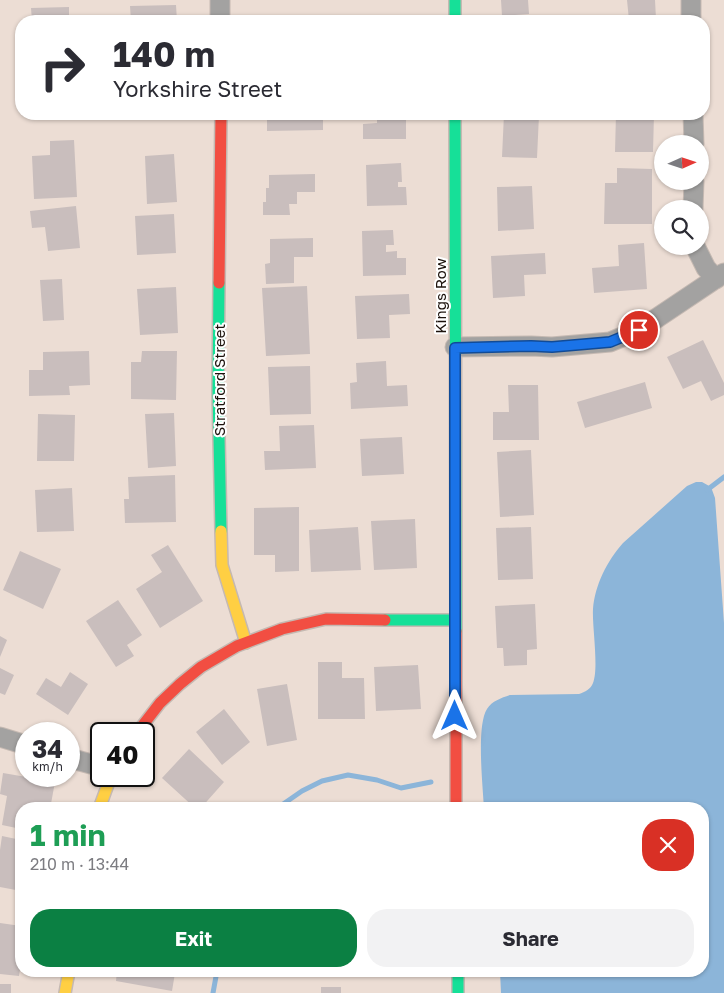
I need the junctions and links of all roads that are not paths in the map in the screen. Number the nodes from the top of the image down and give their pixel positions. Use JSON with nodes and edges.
{"nodes":[{"id":1,"x":220,"y":0,"type":"edge"},
{"id":2,"x":455,"y":0,"type":"edge"},
{"id":3,"x":692,"y":0,"type":"edge"},
{"id":4,"x":220,"y":15,"type":"edge"},
{"id":5,"x":455,"y":15,"type":"edge"},
{"id":6,"x":691,"y":15,"type":"edge"},
{"id":7,"x":221,"y":120,"type":"edge"},
{"id":8,"x":455,"y":120,"type":"edge"},
{"id":9,"x":693,"y":120,"type":"edge"},
{"id":10,"x":694,"y":135,"type":"edge"},
{"id":11,"x":700,"y":255,"type":"edge"},
{"id":12,"x":720,"y":276,"type":"edge"},
{"id":13,"x":455,"y":348,"type":"junction"},
{"id":14,"x":455,"y":620,"type":"junction"},
{"id":15,"x":246,"y":643,"type":"junction"},
{"id":16,"x":145,"y":722,"type":"edge"},
{"id":17,"x":0,"y":737,"type":"edge"},
{"id":18,"x":15,"y":742,"type":"edge"},
{"id":19,"x":106,"y":787,"type":"edge"},
{"id":20,"x":101,"y":802,"type":"edge"},
{"id":21,"x":456,"y":802,"type":"edge"},
{"id":22,"x":68,"y":977,"type":"edge"},
{"id":23,"x":458,"y":977,"type":"edge"},
{"id":24,"x":65,"y":993,"type":"edge"},
{"id":25,"x":458,"y":993,"type":"edge"}],
"edges":[{"from":1,"to":4,"type":"street"},
{"from":2,"to":5,"type":"street"},
{"from":3,"to":6,"type":"street"},
{"from":7,"to":15,"type":"street","name":"Stratford Street"},
{"from":8,"to":13,"type":"street","name":"Kings Row"},
{"from":9,"to":10,"type":"street"},
{"from":11,"to":12,"type":"street"},
{"from":12,"to":13,"type":"street"},
{"from":13,"to":14,"type":"street","name":"Kings Row"},
{"from":14,"to":15,"type":"street"},
{"from":14,"to":21,"type":"street","name":"Kings Row"},
{"from":15,"to":16,"type":"street"},
{"from":17,"to":18,"type":"street"},
{"from":19,"to":20,"type":"street"},
{"from":22,"to":24,"type":"street"},
{"from":23,"to":25,"type":"street"}]}
